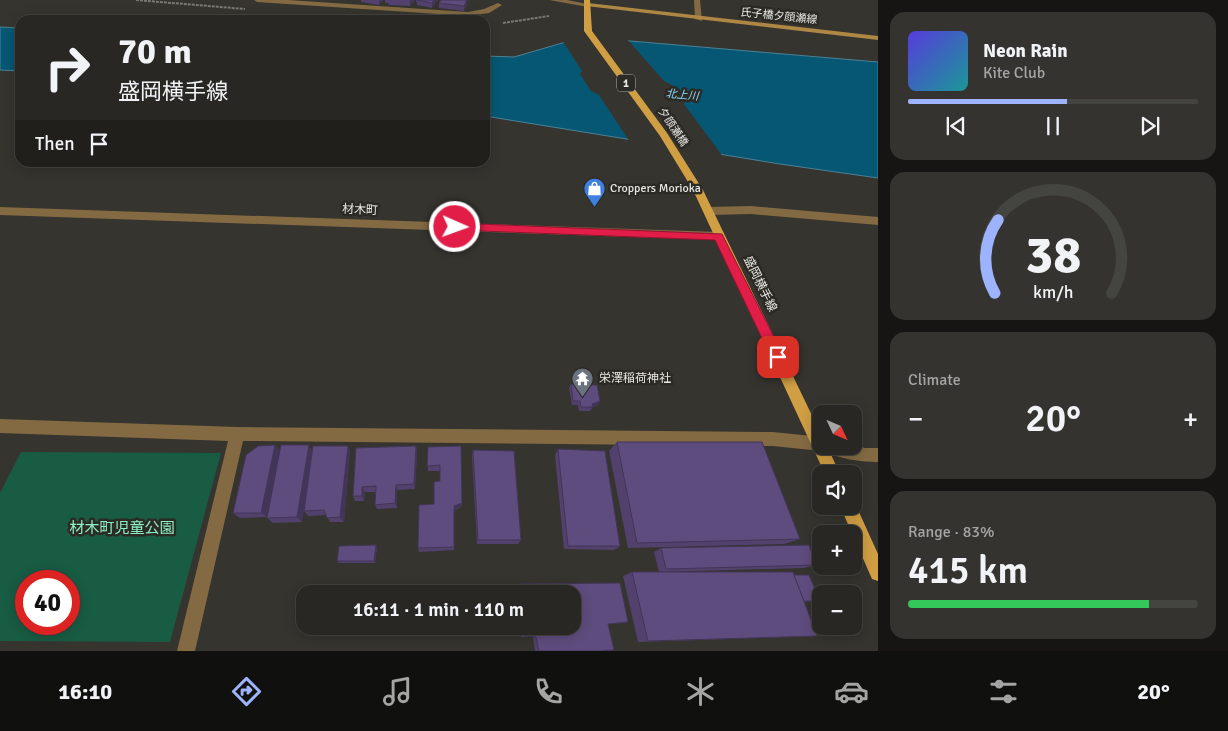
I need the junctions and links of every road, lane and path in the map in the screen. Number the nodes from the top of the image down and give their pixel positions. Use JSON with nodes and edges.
{"nodes":[{"id":1,"x":257,"y":0,"type":"edge"},
{"id":2,"x":552,"y":0,"type":"edge"},
{"id":3,"x":698,"y":0,"type":"edge"},
{"id":4,"x":587,"y":3,"type":"edge"},
{"id":5,"x":498,"y":5,"type":"dead end"},
{"id":6,"x":552,"y":15,"type":"dead end"},
{"id":7,"x":699,"y":19,"type":"junction"},
{"id":8,"x":500,"y":23,"type":"dead end"},
{"id":9,"x":878,"y":38,"type":"edge"},
{"id":10,"x":698,"y":190,"type":"joint"},
{"id":11,"x":0,"y":211,"type":"edge"},
{"id":12,"x":708,"y":211,"type":"junction"},
{"id":13,"x":878,"y":221,"type":"edge"},
{"id":14,"x":719,"y":236,"type":"junction"},
{"id":15,"x":812,"y":421,"type":"edge"},
{"id":16,"x":0,"y":426,"type":"edge"},
{"id":17,"x":237,"y":434,"type":"junction"},
{"id":18,"x":812,"y":444,"type":"edge"},
{"id":19,"x":862,"y":454,"type":"edge"},
{"id":20,"x":878,"y":456,"type":"edge"},
{"id":21,"x":852,"y":515,"type":"edge"},
{"id":22,"x":878,"y":573,"type":"edge"},
{"id":23,"x":186,"y":651,"type":"edge"}],
"edges":[{"from":1,"to":5,"type":"street"},
{"from":2,"to":4,"type":"street"},
{"from":3,"to":7,"type":"street"},
{"from":4,"to":7,"type":"main road","name":"氏子橋夕顔瀬線"},
{"from":4,"to":10,"type":"main road","name":"夕顔瀬橋","number":"1"},
{"from":6,"to":8,"type":"path"},
{"from":7,"to":9,"type":"main road","name":"氏子橋夕顔瀬線"},
{"from":10,"to":12,"type":"main road","name":"盛岡横手線","number":"1"},
{"from":11,"to":14,"type":"street","name":"材木町"},
{"from":12,"to":13,"type":"street"},
{"from":12,"to":14,"type":"main road","name":"盛岡横手線","number":"1"},
{"from":14,"to":15,"type":"main road","name":"盛岡横手線","number":"1"},
{"from":16,"to":17,"type":"street"},
{"from":17,"to":18,"type":"street"},
{"from":17,"to":23,"type":"street"},
{"from":19,"to":20,"type":"street"},
{"from":21,"to":22,"type":"main road"}]}
